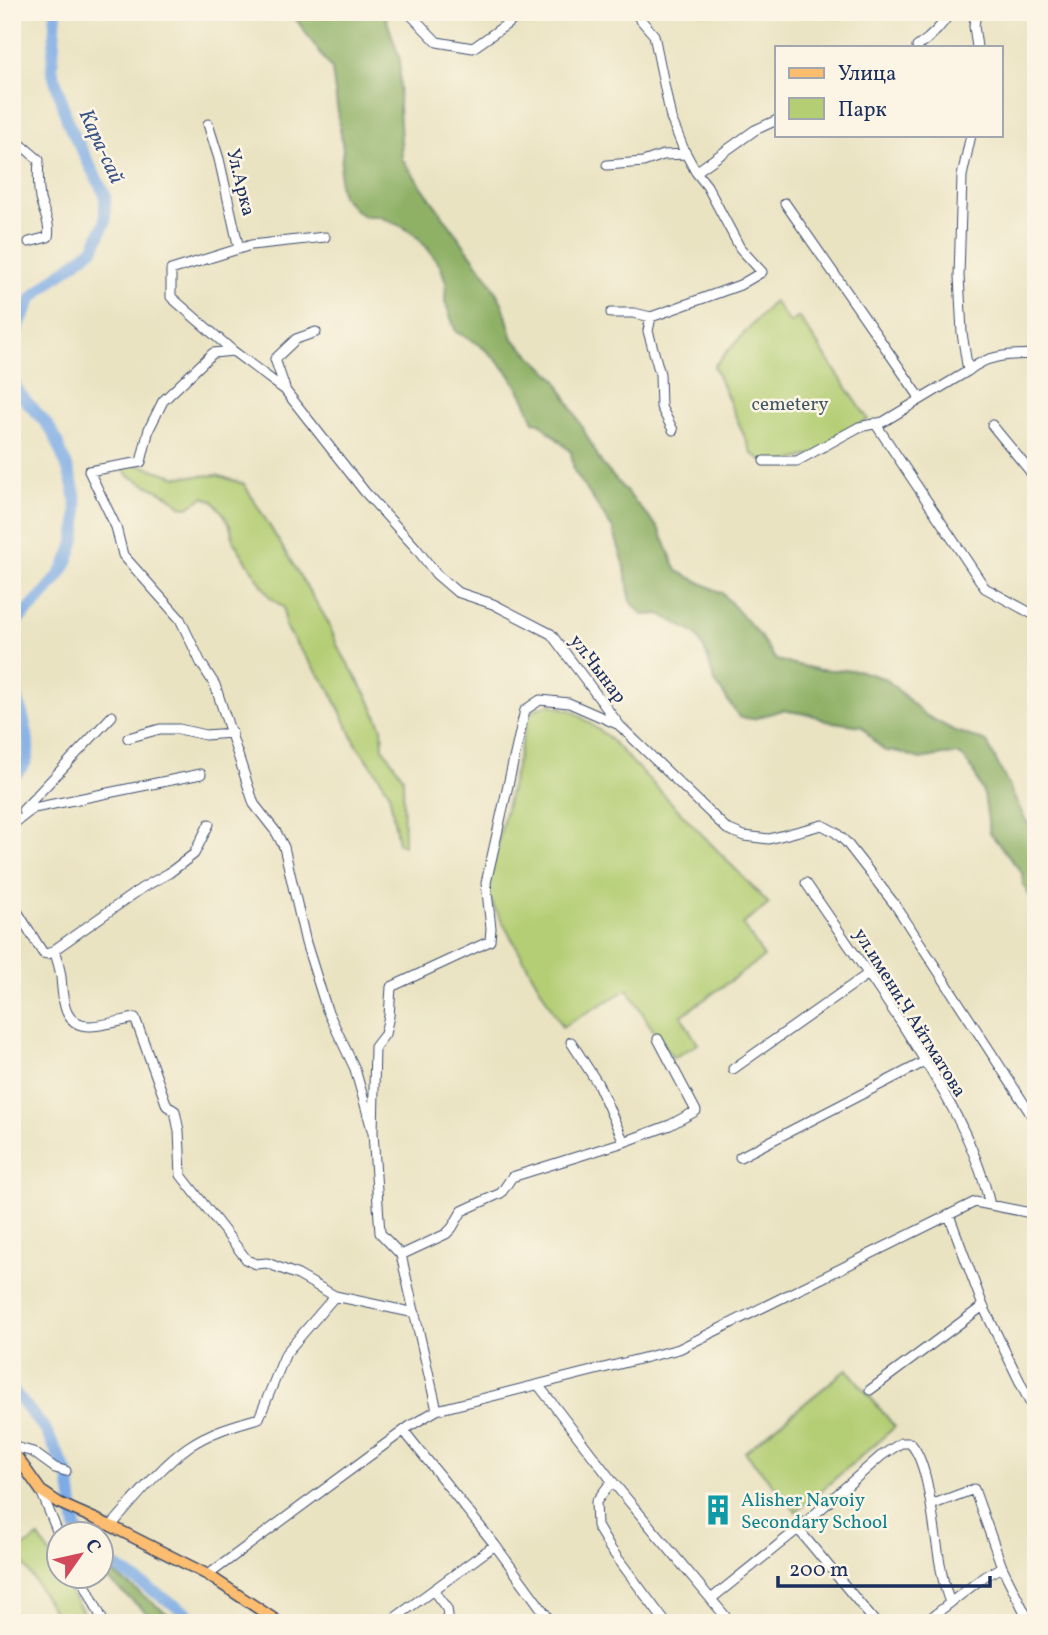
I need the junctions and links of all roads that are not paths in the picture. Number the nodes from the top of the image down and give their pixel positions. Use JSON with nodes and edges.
{"nodes":[{"id":1,"x":408,"y":12,"type":"edge"},
{"id":2,"x":524,"y":12,"type":"edge"},
{"id":3,"x":634,"y":12,"type":"edge"},
{"id":4,"x":950,"y":12,"type":"edge"},
{"id":5,"x":976,"y":12,"type":"edge"},
{"id":6,"x":918,"y":46,"type":"edge"},
{"id":7,"x":977,"y":46,"type":"edge"},
{"id":8,"x":775,"y":121,"type":"edge"},
{"id":9,"x":208,"y":124,"type":"dead end"},
{"id":10,"x":971,"y":136,"type":"edge"},
{"id":11,"x":12,"y":137,"type":"edge"},
{"id":12,"x":686,"y":154,"type":"junction"},
{"id":13,"x":607,"y":165,"type":"dead end"},
{"id":14,"x":696,"y":172,"type":"junction"},
{"id":15,"x":785,"y":203,"type":"dead end"},
{"id":16,"x":325,"y":237,"type":"dead end"},
{"id":17,"x":29,"y":242,"type":"dead end"},
{"id":18,"x":239,"y":249,"type":"junction"},
{"id":19,"x":611,"y":313,"type":"dead end"},
{"id":20,"x":651,"y":317,"type":"junction"},
{"id":21,"x":316,"y":332,"type":"dead end"},
{"id":22,"x":233,"y":351,"type":"junction"},
{"id":23,"x":1036,"y":354,"type":"edge"},
{"id":24,"x":968,"y":371,"type":"junction"},
{"id":25,"x":285,"y":390,"type":"junction"},
{"id":26,"x":921,"y":398,"type":"junction"},
{"id":27,"x":875,"y":423,"type":"junction"},
{"id":28,"x":992,"y":425,"type":"dead end"},
{"id":29,"x":673,"y":430,"type":"dead end"},
{"id":30,"x":764,"y":461,"type":"dead end"},
{"id":31,"x":1032,"y":468,"type":"edge"},
{"id":32,"x":1036,"y":481,"type":"edge"},
{"id":33,"x":1036,"y":616,"type":"edge"},
{"id":34,"x":112,"y":716,"type":"dead end"},
{"id":35,"x":620,"y":726,"type":"junction"},
{"id":36,"x":232,"y":733,"type":"junction"},
{"id":37,"x":128,"y":738,"type":"dead end"},
{"id":38,"x":201,"y":774,"type":"dead end"},
{"id":39,"x":12,"y":823,"type":"edge"},
{"id":40,"x":209,"y":824,"type":"dead end"},
{"id":41,"x":806,"y":883,"type":"dead end"},
{"id":42,"x":12,"y":903,"type":"edge"},
{"id":43,"x":54,"y":950,"type":"junction"},
{"id":44,"x":868,"y":974,"type":"junction"},
{"id":45,"x":658,"y":1039,"type":"dead end"},
{"id":46,"x":571,"y":1042,"type":"dead end"},
{"id":47,"x":926,"y":1061,"type":"junction"},
{"id":48,"x":733,"y":1069,"type":"dead end"},
{"id":49,"x":1036,"y":1122,"type":"edge"},
{"id":50,"x":373,"y":1133,"type":"junction"},
{"id":51,"x":624,"y":1142,"type":"junction"},
{"id":52,"x":740,"y":1157,"type":"dead end"},
{"id":53,"x":990,"y":1205,"type":"junction"},
{"id":54,"x":1036,"y":1214,"type":"edge"},
{"id":55,"x":949,"y":1216,"type":"junction"},
{"id":56,"x":401,"y":1255,"type":"junction"},
{"id":57,"x":335,"y":1296,"type":"junction"},
{"id":58,"x":983,"y":1306,"type":"junction"},
{"id":59,"x":415,"y":1313,"type":"junction"},
{"id":60,"x":539,"y":1386,"type":"junction"},
{"id":61,"x":870,"y":1390,"type":"dead end"},
{"id":62,"x":438,"y":1410,"type":"junction"},
{"id":63,"x":1036,"y":1415,"type":"edge"},
{"id":64,"x":404,"y":1431,"type":"junction"},
{"id":65,"x":12,"y":1448,"type":"edge"},
{"id":66,"x":66,"y":1471,"type":"dead end"},
{"id":67,"x":612,"y":1481,"type":"junction"},
{"id":68,"x":41,"y":1491,"type":"junction"},
{"id":69,"x":931,"y":1505,"type":"junction"},
{"id":70,"x":53,"y":1520,"type":"edge"},
{"id":71,"x":97,"y":1520,"type":"edge"},
{"id":72,"x":110,"y":1520,"type":"edge"},
{"id":73,"x":116,"y":1529,"type":"edge"},
{"id":74,"x":798,"y":1529,"type":"junction"},
{"id":75,"x":495,"y":1545,"type":"junction"},
{"id":76,"x":1002,"y":1567,"type":"junction"},
{"id":77,"x":208,"y":1575,"type":"junction"},
{"id":78,"x":88,"y":1590,"type":"edge"},
{"id":79,"x":433,"y":1590,"type":"junction"},
{"id":80,"x":711,"y":1599,"type":"junction"},
{"id":81,"x":950,"y":1602,"type":"junction"},
{"id":82,"x":12,"y":1615,"type":"edge"},
{"id":83,"x":16,"y":1623,"type":"edge"},
{"id":84,"x":103,"y":1623,"type":"edge"},
{"id":85,"x":280,"y":1623,"type":"edge"},
{"id":86,"x":388,"y":1623,"type":"edge"},
{"id":87,"x":443,"y":1623,"type":"edge"},
{"id":88,"x":552,"y":1623,"type":"edge"},
{"id":89,"x":666,"y":1623,"type":"edge"},
{"id":90,"x":731,"y":1623,"type":"edge"},
{"id":91,"x":876,"y":1623,"type":"edge"},
{"id":92,"x":924,"y":1623,"type":"edge"},
{"id":93,"x":1030,"y":1623,"type":"edge"}],
"edges":[{"from":1,"to":2,"type":"street"},
{"from":3,"to":12,"type":"street"},
{"from":4,"to":6,"type":"street"},
{"from":5,"to":7,"type":"street"},
{"from":8,"to":14,"type":"street"},
{"from":9,"to":18,"type":"street","name":"Ул.Арка"},
{"from":10,"to":24,"type":"street"},
{"from":11,"to":17,"type":"street"},
{"from":12,"to":13,"type":"street"},
{"from":12,"to":14,"type":"street"},
{"from":14,"to":20,"type":"street"},
{"from":15,"to":26,"type":"street"},
{"from":16,"to":18,"type":"street","name":"ул.Чынар"},
{"from":18,"to":22,"type":"street","name":"ул.Чынар"},
{"from":19,"to":20,"type":"street"},
{"from":20,"to":29,"type":"street"},
{"from":21,"to":25,"type":"street"},
{"from":22,"to":25,"type":"street","name":"ул.Чынар"},
{"from":22,"to":36,"type":"street"},
{"from":23,"to":24,"type":"street"},
{"from":24,"to":26,"type":"street"},
{"from":25,"to":35,"type":"street","name":"ул.Чынар"},
{"from":26,"to":27,"type":"street"},
{"from":27,"to":30,"type":"street"},
{"from":27,"to":33,"type":"street"},
{"from":28,"to":31,"type":"street"},
{"from":31,"to":32,"type":"street"},
{"from":34,"to":39,"type":"street"},
{"from":35,"to":49,"type":"street","name":"ул.Чынар"},
{"from":35,"to":50,"type":"street"},
{"from":36,"to":37,"type":"street"},
{"from":36,"to":50,"type":"street"},
{"from":38,"to":39,"type":"street"},
{"from":40,"to":43,"type":"street"},
{"from":41,"to":44,"type":"street","name":"ул.имени.Ч Айтматова"},
{"from":42,"to":43,"type":"street"},
{"from":43,"to":57,"type":"street"},
{"from":44,"to":47,"type":"street","name":"ул.имени.Ч Айтматова"},
{"from":44,"to":48,"type":"street"},
{"from":45,"to":51,"type":"street"},
{"from":46,"to":51,"type":"street"},
{"from":47,"to":52,"type":"street"},
{"from":47,"to":53,"type":"street","name":"ул.имени.Ч Айтматова"},
{"from":50,"to":56,"type":"street"},
{"from":51,"to":56,"type":"street"},
{"from":53,"to":54,"type":"street"},
{"from":53,"to":55,"type":"street"},
{"from":55,"to":58,"type":"street"},
{"from":55,"to":60,"type":"street"},
{"from":56,"to":59,"type":"street"},
{"from":57,"to":59,"type":"street"},
{"from":57,"to":72,"type":"street"},
{"from":58,"to":61,"type":"street"},
{"from":58,"to":63,"type":"street"},
{"from":59,"to":62,"type":"street"},
{"from":60,"to":62,"type":"street"},
{"from":60,"to":67,"type":"street"},
{"from":62,"to":64,"type":"street"},
{"from":64,"to":75,"type":"street"},
{"from":64,"to":77,"type":"street"},
{"from":65,"to":66,"type":"street"},
{"from":65,"to":68,"type":"main road"},
{"from":67,"to":80,"type":"street"},
{"from":67,"to":89,"type":"street"},
{"from":68,"to":70,"type":"street"},
{"from":68,"to":71,"type":"main road"},
{"from":69,"to":74,"type":"street"},
{"from":69,"to":76,"type":"street"},
{"from":69,"to":81,"type":"street"},
{"from":73,"to":77,"type":"main road"},
{"from":74,"to":80,"type":"street"},
{"from":74,"to":91,"type":"street"},
{"from":75,"to":79,"type":"street"},
{"from":75,"to":88,"type":"street"},
{"from":76,"to":81,"type":"street"},
{"from":76,"to":93,"type":"street"},
{"from":77,"to":85,"type":"main road"},
{"from":78,"to":84,"type":"street"},
{"from":79,"to":86,"type":"street"},
{"from":79,"to":87,"type":"street"},
{"from":80,"to":90,"type":"street"},
{"from":81,"to":92,"type":"street"},
{"from":82,"to":83,"type":"street"}]}
